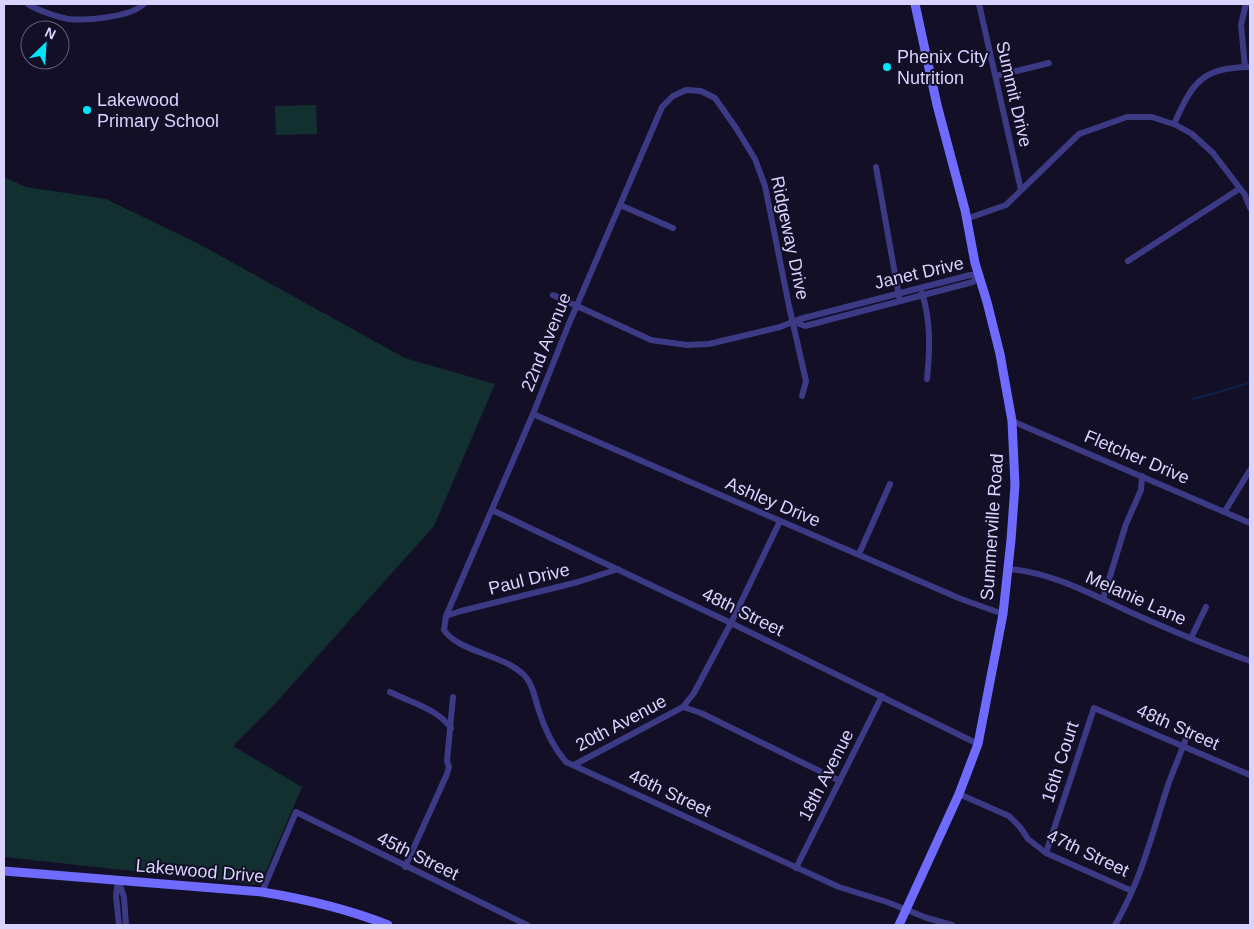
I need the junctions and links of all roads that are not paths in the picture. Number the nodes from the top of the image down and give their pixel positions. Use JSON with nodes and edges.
{"nodes":[{"id":1,"x":28,"y":4,"type":"edge"},
{"id":2,"x":144,"y":4,"type":"edge"},
{"id":3,"x":915,"y":4,"type":"edge"},
{"id":4,"x":979,"y":4,"type":"edge"},
{"id":5,"x":1246,"y":4,"type":"edge"},
{"id":6,"x":1049,"y":63,"type":"dead end"},
{"id":7,"x":1248,"y":67,"type":"edge"},
{"id":8,"x":996,"y":76,"type":"junction"},
{"id":9,"x":686,"y":90,"type":"joint"},
{"id":10,"x":1174,"y":124,"type":"junction"},
{"id":11,"x":876,"y":167,"type":"dead end"},
{"id":12,"x":1239,"y":189,"type":"junction"},
{"id":13,"x":1021,"y":190,"type":"junction"},
{"id":14,"x":620,"y":205,"type":"junction"},
{"id":15,"x":1250,"y":208,"type":"edge"},
{"id":16,"x":966,"y":219,"type":"junction"},
{"id":17,"x":673,"y":228,"type":"dead end"},
{"id":18,"x":1128,"y":261,"type":"dead end"},
{"id":19,"x":979,"y":275,"type":"junction"},
{"id":20,"x":921,"y":287,"type":"junction"},
{"id":21,"x":898,"y":293,"type":"junction"},
{"id":22,"x":923,"y":295,"type":"junction"},
{"id":23,"x":553,"y":296,"type":"dead end"},
{"id":24,"x":900,"y":301,"type":"junction"},
{"id":25,"x":577,"y":306,"type":"junction"},
{"id":26,"x":792,"y":321,"type":"junction"},
{"id":27,"x":928,"y":379,"type":"dead end"},
{"id":28,"x":802,"y":396,"type":"dead end"},
{"id":29,"x":533,"y":414,"type":"junction"},
{"id":30,"x":1012,"y":420,"type":"junction"},
{"id":31,"x":1250,"y":470,"type":"edge"},
{"id":32,"x":1142,"y":476,"type":"junction"},
{"id":33,"x":890,"y":484,"type":"dead end"},
{"id":34,"x":492,"y":510,"type":"junction"},
{"id":35,"x":1224,"y":512,"type":"junction"},
{"id":36,"x":780,"y":521,"type":"junction"},
{"id":37,"x":1250,"y":523,"type":"edge"},
{"id":38,"x":859,"y":554,"type":"junction"},
{"id":39,"x":618,"y":569,"type":"junction"},
{"id":40,"x":1008,"y":569,"type":"junction"},
{"id":41,"x":1104,"y":599,"type":"junction"},
{"id":42,"x":1206,"y":607,"type":"dead end"},
{"id":43,"x":1002,"y":614,"type":"junction"},
{"id":44,"x":446,"y":616,"type":"junction"},
{"id":45,"x":731,"y":623,"type":"junction"},
{"id":46,"x":1191,"y":638,"type":"junction"},
{"id":47,"x":1250,"y":662,"type":"edge"},
{"id":48,"x":390,"y":692,"type":"dead end"},
{"id":49,"x":882,"y":696,"type":"junction"},
{"id":50,"x":453,"y":697,"type":"dead end"},
{"id":51,"x":683,"y":707,"type":"junction"},
{"id":52,"x":1094,"y":708,"type":"joint"},
{"id":53,"x":451,"y":728,"type":"junction"},
{"id":54,"x":1187,"y":736,"type":"dead end"},
{"id":55,"x":978,"y":744,"type":"junction"},
{"id":56,"x":1184,"y":746,"type":"junction"},
{"id":57,"x":574,"y":765,"type":"junction"},
{"id":58,"x":1250,"y":775,"type":"edge"},
{"id":59,"x":840,"y":781,"type":"junction"},
{"id":60,"x":958,"y":794,"type":"junction"},
{"id":61,"x":1046,"y":853,"type":"junction"},
{"id":62,"x":406,"y":867,"type":"junction"},
{"id":63,"x":796,"y":868,"type":"junction"},
{"id":64,"x":4,"y":871,"type":"edge"},
{"id":65,"x":118,"y":880,"type":"junction"},
{"id":66,"x":1132,"y":891,"type":"junction"},
{"id":67,"x":262,"y":892,"type":"junction"},
{"id":68,"x":906,"y":910,"type":"junction"},
{"id":69,"x":119,"y":925,"type":"edge"},
{"id":70,"x":126,"y":925,"type":"edge"},
{"id":71,"x":388,"y":925,"type":"edge"},
{"id":72,"x":527,"y":925,"type":"edge"},
{"id":73,"x":899,"y":925,"type":"edge"},
{"id":74,"x":952,"y":925,"type":"edge"},
{"id":75,"x":1115,"y":925,"type":"edge"}],
"edges":[{"from":1,"to":2,"type":"street"},
{"from":3,"to":16,"type":"main road","name":"Summerville Road"},
{"from":4,"to":8,"type":"street","name":"Summit Drive"},
{"from":5,"to":7,"type":"street"},
{"from":6,"to":8,"type":"street"},
{"from":7,"to":10,"type":"street"},
{"from":8,"to":13,"type":"street","name":"Summit Drive"},
{"from":9,"to":14,"type":"street","name":"22nd Avenue"},
{"from":9,"to":26,"type":"street","name":"Ridgeway Drive"},
{"from":10,"to":12,"type":"street"},
{"from":10,"to":13,"type":"street"},
{"from":11,"to":21,"type":"street"},
{"from":12,"to":15,"type":"street"},
{"from":12,"to":18,"type":"street"},
{"from":13,"to":16,"type":"street"},
{"from":14,"to":17,"type":"street"},
{"from":14,"to":25,"type":"street","name":"22nd Avenue"},
{"from":16,"to":19,"type":"main road","name":"Summerville Road"},
{"from":19,"to":20,"type":"street","name":"Janet Drive"},
{"from":19,"to":22,"type":"street","name":"Janet Drive"},
{"from":19,"to":30,"type":"main road","name":"Summerville Road"},
{"from":20,"to":21,"type":"street","name":"Janet Drive"},
{"from":20,"to":22,"type":"street"},
{"from":21,"to":24,"type":"street"},
{"from":21,"to":26,"type":"street","name":"Janet Drive"},
{"from":22,"to":24,"type":"street","name":"Janet Drive"},
{"from":22,"to":27,"type":"street"},
{"from":23,"to":25,"type":"street","name":"Janet Drive"},
{"from":24,"to":26,"type":"street","name":"Janet Drive"},
{"from":25,"to":26,"type":"street","name":"Janet Drive"},
{"from":25,"to":29,"type":"street","name":"22nd Avenue"},
{"from":26,"to":28,"type":"street","name":"Ridgeway Drive"},
{"from":29,"to":34,"type":"street","name":"22nd Avenue"},
{"from":29,"to":36,"type":"street","name":"Ashley Drive"},
{"from":30,"to":32,"type":"street","name":"Fletcher Drive"},
{"from":30,"to":40,"type":"main road","name":"Summerville Road"},
{"from":31,"to":35,"type":"street"},
{"from":32,"to":35,"type":"street","name":"Fletcher Drive"},
{"from":32,"to":41,"type":"street"},
{"from":33,"to":38,"type":"street"},
{"from":34,"to":39,"type":"street","name":"48th Street"},
{"from":34,"to":44,"type":"street","name":"22nd Avenue"},
{"from":35,"to":37,"type":"street","name":"Fletcher Drive"},
{"from":36,"to":38,"type":"street","name":"Ashley Drive"},
{"from":36,"to":45,"type":"street","name":"20th Avenue"},
{"from":38,"to":43,"type":"street","name":"Ashley Drive"},
{"from":39,"to":44,"type":"street","name":"Paul Drive"},
{"from":39,"to":45,"type":"street","name":"48th Street"},
{"from":40,"to":41,"type":"street","name":"Melanie Lane"},
{"from":40,"to":43,"type":"main road","name":"Summerville Road"},
{"from":41,"to":46,"type":"street","name":"Melanie Lane"},
{"from":42,"to":46,"type":"street"},
{"from":43,"to":55,"type":"main road","name":"Summerville Road"},
{"from":44,"to":57,"type":"street","name":"46th Street"},
{"from":45,"to":49,"type":"street","name":"48th Street"},
{"from":45,"to":51,"type":"street","name":"20th Avenue"},
{"from":46,"to":47,"type":"street","name":"Melanie Lane"},
{"from":48,"to":53,"type":"street"},
{"from":49,"to":55,"type":"street","name":"48th Street"},
{"from":49,"to":59,"type":"street","name":"18th Avenue"},
{"from":50,"to":53,"type":"street"},
{"from":51,"to":57,"type":"street","name":"20th Avenue"},
{"from":51,"to":59,"type":"street"},
{"from":52,"to":56,"type":"street","name":"48th Street"},
{"from":52,"to":61,"type":"street","name":"16th Court"},
{"from":53,"to":62,"type":"street"},
{"from":54,"to":56,"type":"street"},
{"from":55,"to":60,"type":"main road","name":"Summerville Road"},
{"from":56,"to":58,"type":"street","name":"48th Street"},
{"from":56,"to":66,"type":"street"},
{"from":57,"to":63,"type":"street","name":"46th Street"},
{"from":59,"to":63,"type":"street","name":"18th Avenue"},
{"from":60,"to":61,"type":"street","name":"47th Street"},
{"from":60,"to":68,"type":"main road","name":"Summerville Road"},
{"from":61,"to":66,"type":"street","name":"47th Street"},
{"from":62,"to":67,"type":"street","name":"45th Street"},
{"from":62,"to":72,"type":"street","name":"45th Street"},
{"from":63,"to":68,"type":"street","name":"46th Street"},
{"from":64,"to":65,"type":"main road","name":"Lakewood Drive"},
{"from":65,"to":67,"type":"main road","name":"Lakewood Drive"},
{"from":65,"to":69,"type":"street"},
{"from":65,"to":70,"type":"street"},
{"from":66,"to":75,"type":"street"},
{"from":67,"to":71,"type":"main road","name":"Lakewood Drive"},
{"from":68,"to":73,"type":"main road","name":"Summerville Road"},
{"from":68,"to":74,"type":"street","name":"46th Street"}]}
